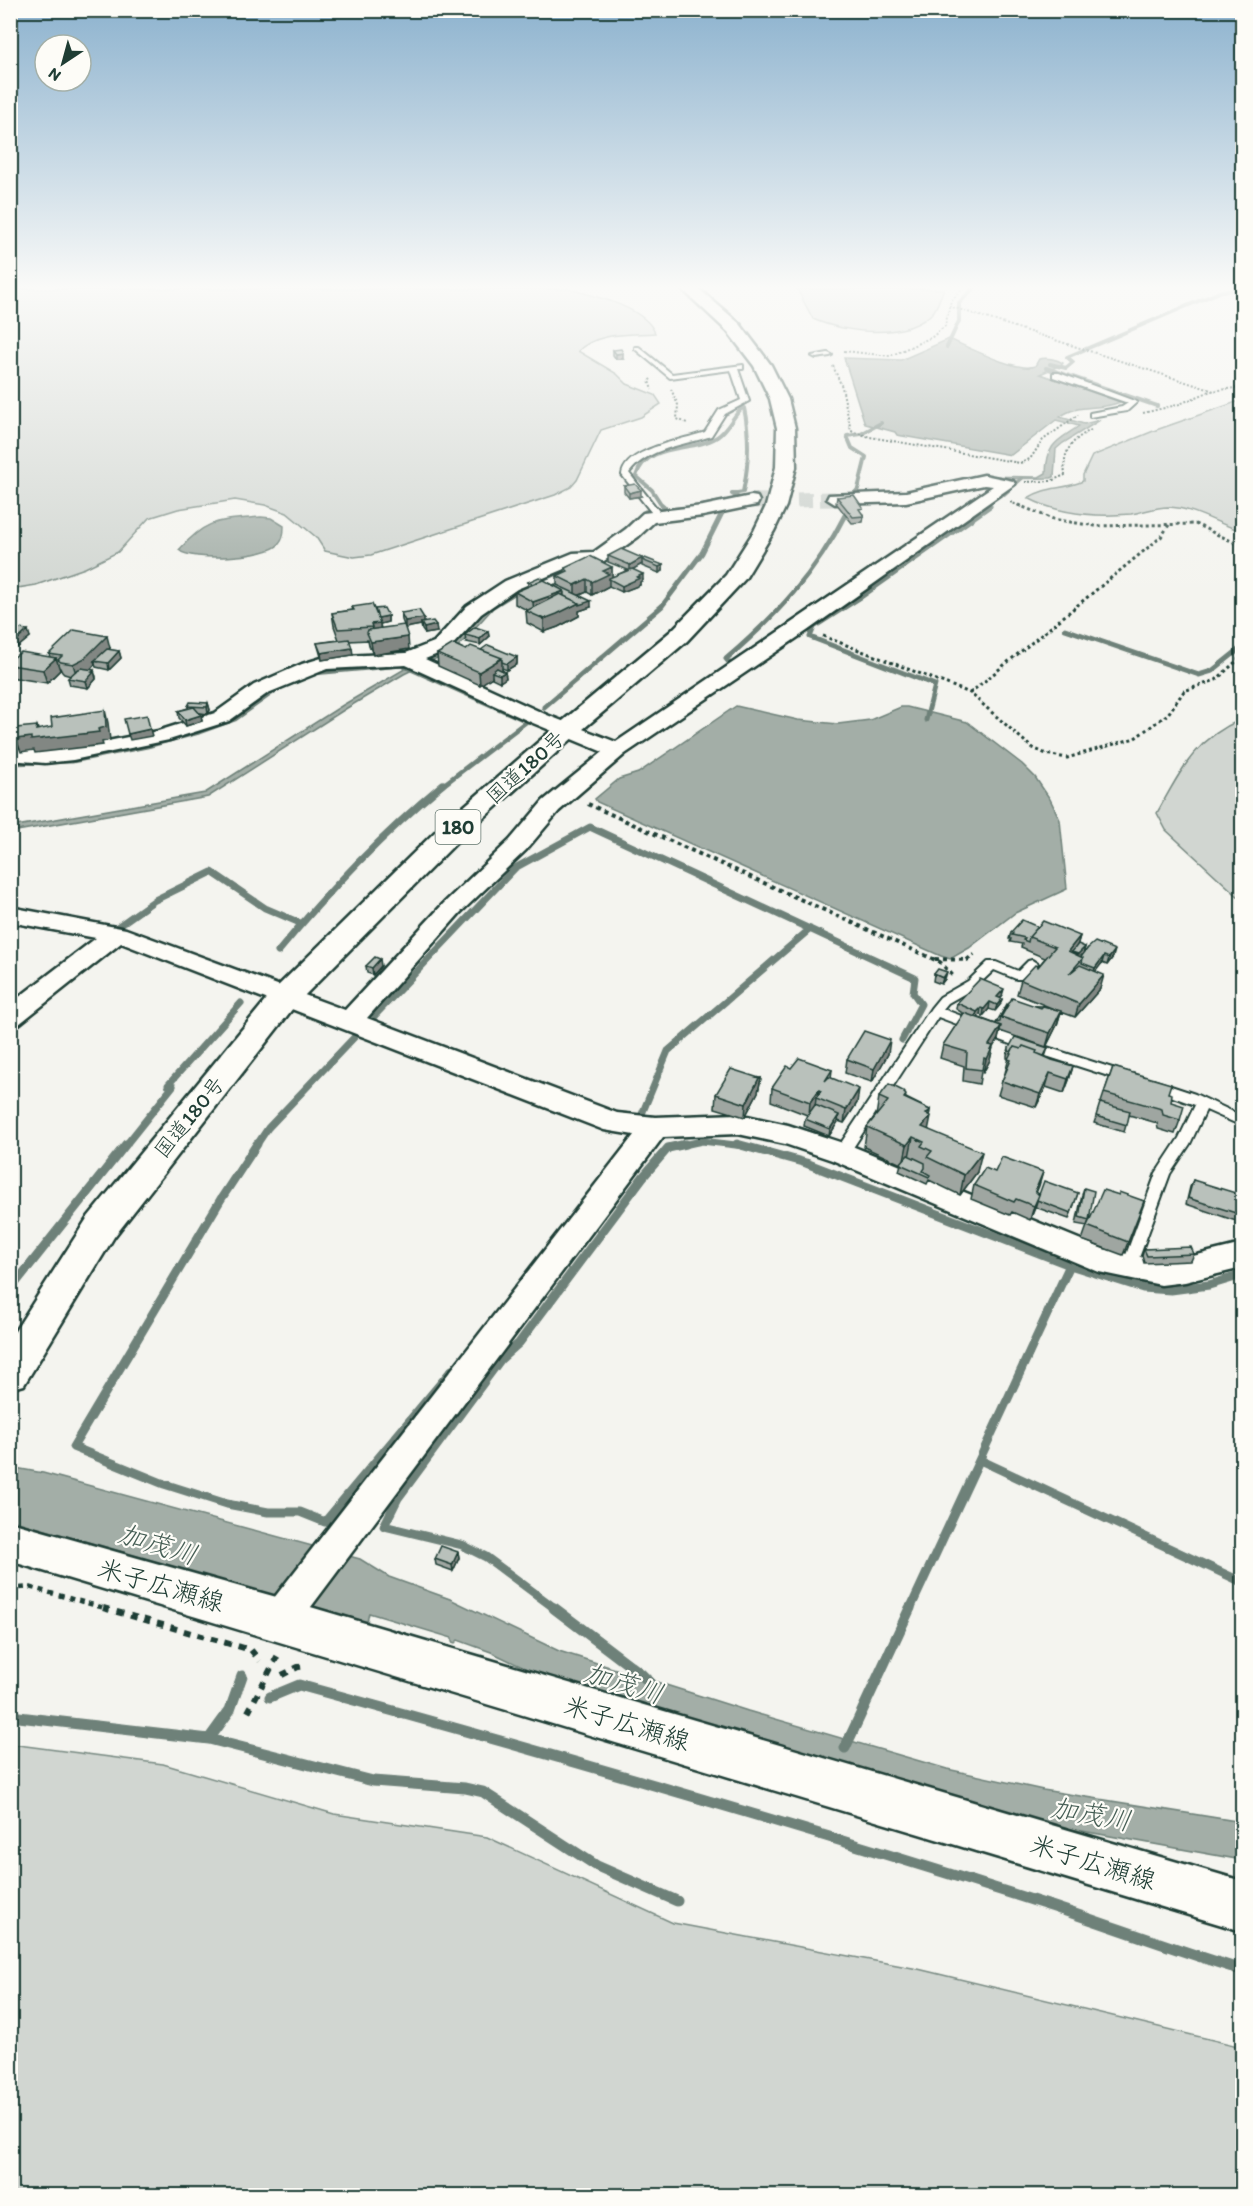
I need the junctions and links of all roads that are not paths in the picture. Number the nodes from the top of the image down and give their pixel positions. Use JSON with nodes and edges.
{"nodes":[{"id":1,"x":743,"y":392,"type":"edge"},
{"id":2,"x":775,"y":392,"type":"edge"},
{"id":3,"x":1104,"y":392,"type":"edge"},
{"id":4,"x":1093,"y":415,"type":"road end"},
{"id":5,"x":835,"y":498,"type":"tunnel mouth"},
{"id":6,"x":751,"y":501,"type":"tunnel mouth"},
{"id":7,"x":656,"y":512,"type":"junction"},
{"id":8,"x":409,"y":659,"type":"junction"},
{"id":9,"x":567,"y":730,"type":"junction"},
{"id":10,"x":618,"y":750,"type":"junction"},
{"id":11,"x":10,"y":754,"type":"edge"},
{"id":12,"x":10,"y":914,"type":"edge"},
{"id":13,"x":117,"y":934,"type":"junction"},
{"id":14,"x":1032,"y":964,"type":"edge"},
{"id":15,"x":286,"y":996,"type":"junction"},
{"id":16,"x":935,"y":1011,"type":"junction"},
{"id":17,"x":10,"y":1018,"type":"edge"},
{"id":18,"x":350,"y":1021,"type":"junction"},
{"id":19,"x":1202,"y":1104,"type":"junction"},
{"id":20,"x":1242,"y":1121,"type":"edge"},
{"id":21,"x":655,"y":1127,"type":"junction"},
{"id":22,"x":842,"y":1153,"type":"junction"},
{"id":23,"x":1242,"y":1256,"type":"edge"},
{"id":24,"x":1129,"y":1266,"type":"junction"},
{"id":25,"x":10,"y":1373,"type":"edge"},
{"id":26,"x":10,"y":1541,"type":"edge"},
{"id":27,"x":287,"y":1621,"type":"junction"},
{"id":28,"x":1242,"y":1906,"type":"edge"}],
"edges":[{"from":1,"to":7,"type":"lane"},
{"from":2,"to":9,"type":"main road","name":"国道180号","number":"180"},
{"from":3,"to":4,"type":"lane"},
{"from":5,"to":10,"type":"street"},
{"from":6,"to":7,"type":"street"},
{"from":7,"to":8,"type":"street"},
{"from":8,"to":9,"type":"street"},
{"from":8,"to":11,"type":"street"},
{"from":9,"to":10,"type":"street"},
{"from":9,"to":15,"type":"main road","name":"国道180号","number":"180"},
{"from":10,"to":18,"type":"street"},
{"from":12,"to":13,"type":"street"},
{"from":13,"to":15,"type":"street"},
{"from":13,"to":17,"type":"street"},
{"from":14,"to":16,"type":"lane"},
{"from":15,"to":18,"type":"street"},
{"from":15,"to":25,"type":"main road","name":"国道180号","number":"180"},
{"from":16,"to":19,"type":"lane"},
{"from":16,"to":22,"type":"lane"},
{"from":18,"to":21,"type":"street"},
{"from":19,"to":20,"type":"lane"},
{"from":19,"to":24,"type":"lane"},
{"from":21,"to":22,"type":"street"},
{"from":21,"to":27,"type":"street"},
{"from":22,"to":24,"type":"street"},
{"from":23,"to":24,"type":"street"},
{"from":26,"to":27,"type":"main road","name":"米子広瀬線"},
{"from":27,"to":28,"type":"main road","name":"米子広瀬線"}]}
